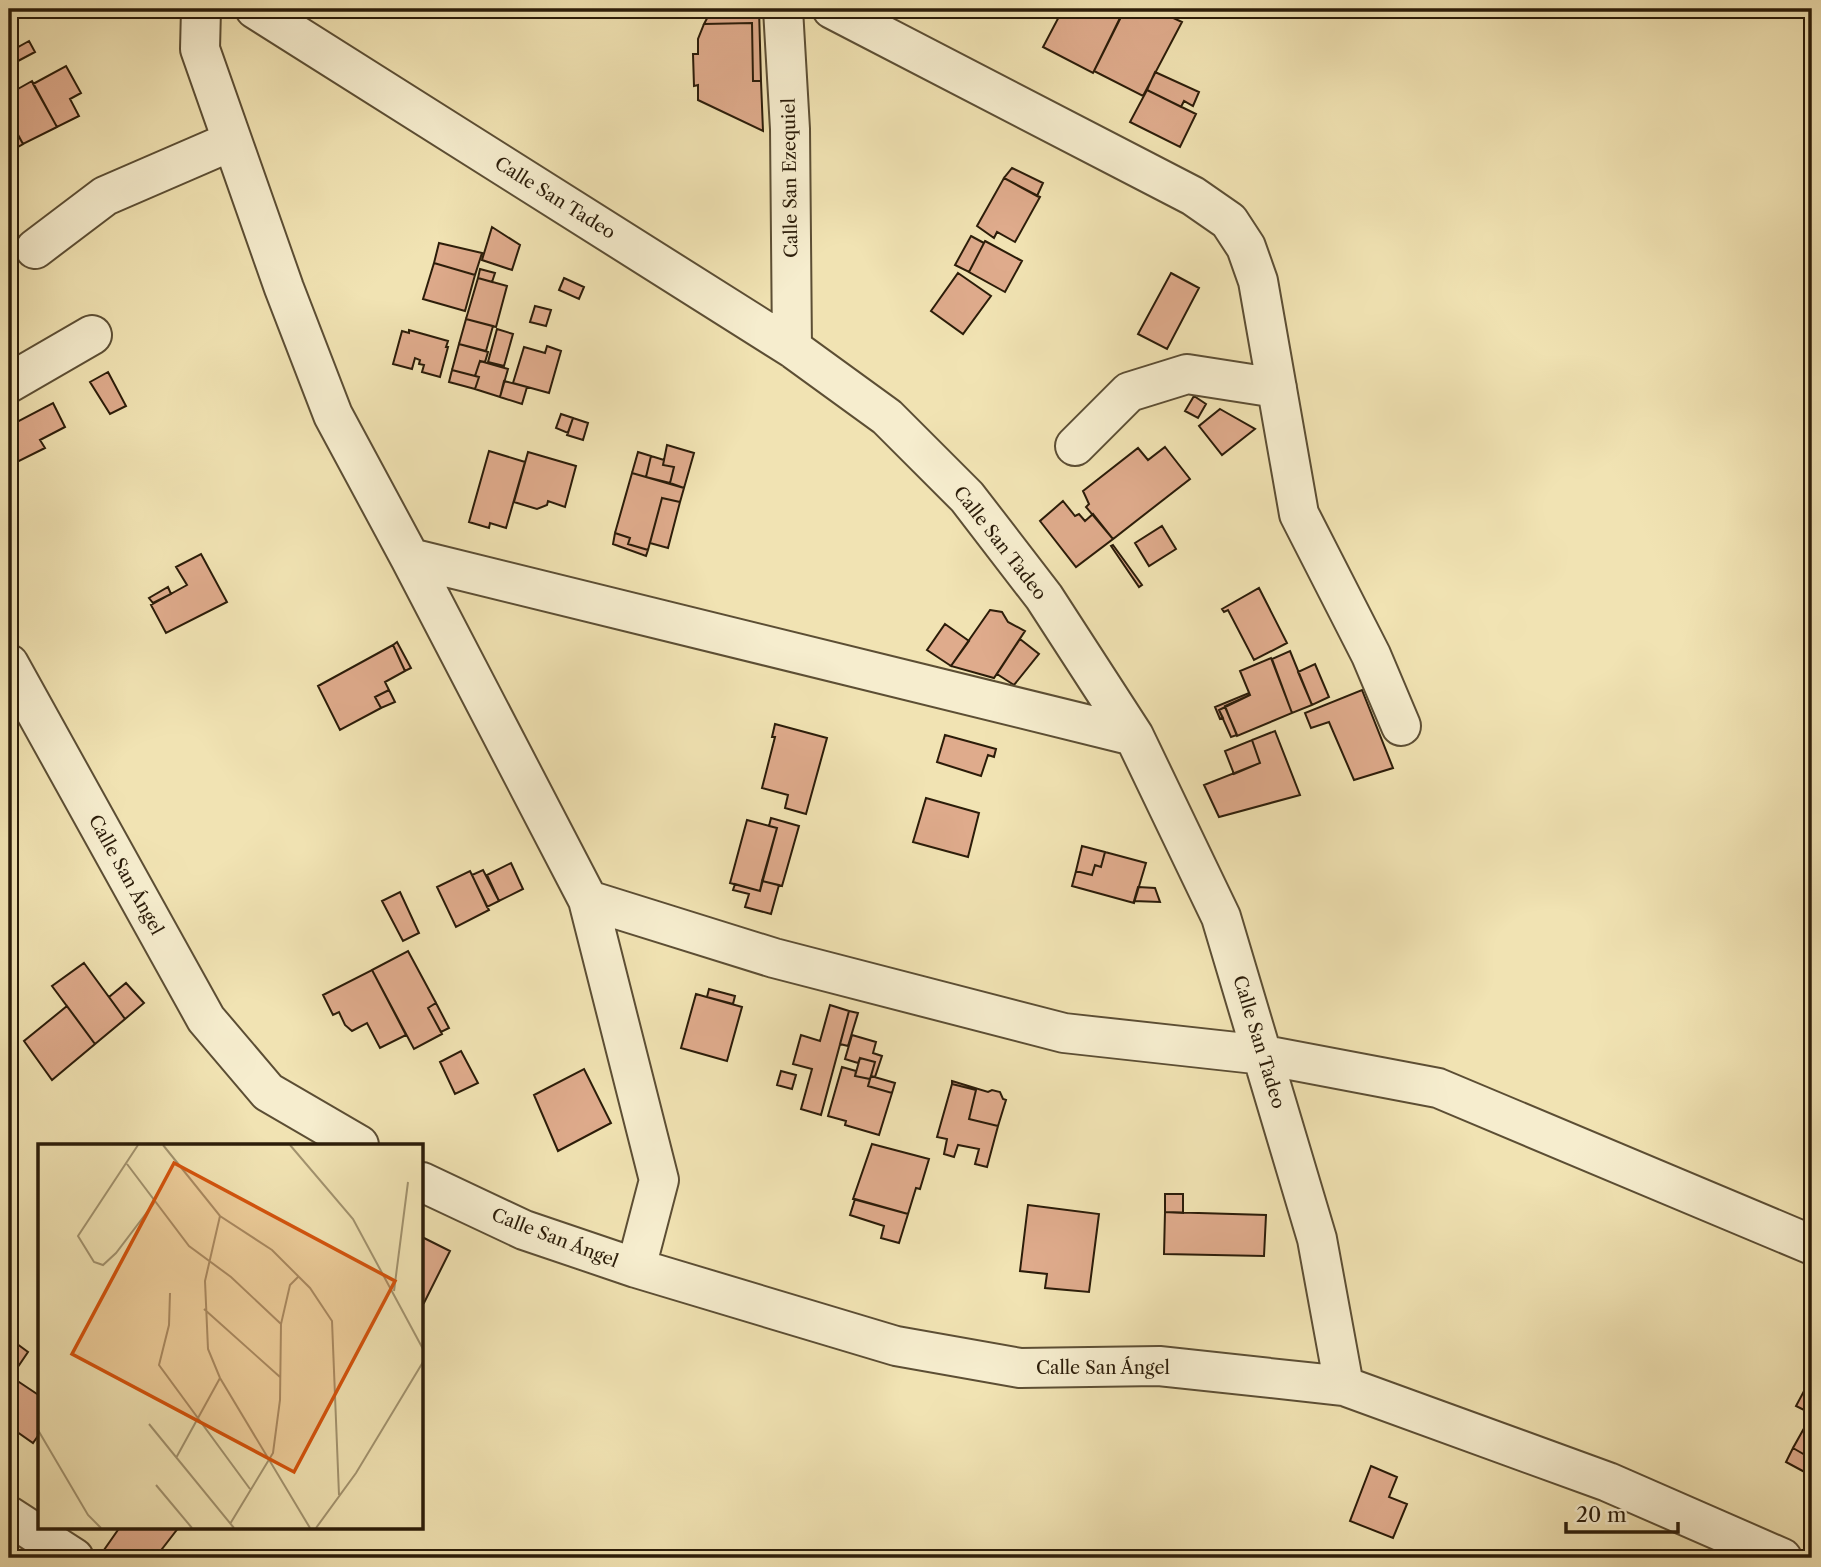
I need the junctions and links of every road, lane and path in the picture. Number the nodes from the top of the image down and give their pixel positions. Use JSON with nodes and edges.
{"nodes":[{"id":1,"x":201,"y":9,"type":"edge"},
{"id":2,"x":255,"y":9,"type":"edge"},
{"id":3,"x":783,"y":9,"type":"edge"},
{"id":4,"x":832,"y":9,"type":"edge"},
{"id":5,"x":232,"y":141,"type":"junction"},
{"id":6,"x":35,"y":249,"type":"dead end"},
{"id":7,"x":92,"y":335,"type":"dead end"},
{"id":8,"x":792,"y":348,"type":"junction"},
{"id":9,"x":9,"y":383,"type":"edge"},
{"id":10,"x":1277,"y":388,"type":"junction"},
{"id":11,"x":1076,"y":446,"type":"dead end"},
{"id":12,"x":410,"y":558,"type":"junction"},
{"id":13,"x":9,"y":664,"type":"edge"},
{"id":14,"x":1401,"y":726,"type":"dead end"},
{"id":15,"x":1134,"y":736,"type":"junction"},
{"id":16,"x":588,"y":900,"type":"junction"},
{"id":17,"x":1264,"y":1055,"type":"junction"},
{"id":18,"x":357,"y":1144,"type":"edge"},
{"id":19,"x":424,"y":1183,"type":"edge"},
{"id":20,"x":1812,"y":1244,"type":"edge"},
{"id":21,"x":636,"y":1268,"type":"junction"},
{"id":22,"x":1344,"y":1386,"type":"junction"},
{"id":23,"x":9,"y":1516,"type":"edge"},
{"id":24,"x":74,"y":1558,"type":"edge"},
{"id":25,"x":1782,"y":1558,"type":"edge"}],
"edges":[{"from":1,"to":5,"type":"street"},
{"from":2,"to":8,"type":"street","name":"Calle San Tadeo"},
{"from":3,"to":8,"type":"street","name":"Calle San Ezequiel"},
{"from":4,"to":10,"type":"street"},
{"from":5,"to":6,"type":"street"},
{"from":5,"to":12,"type":"street"},
{"from":7,"to":9,"type":"street"},
{"from":8,"to":15,"type":"street","name":"Calle San Tadeo"},
{"from":10,"to":11,"type":"street"},
{"from":10,"to":14,"type":"street"},
{"from":12,"to":15,"type":"street"},
{"from":12,"to":16,"type":"street"},
{"from":13,"to":18,"type":"street","name":"Calle San Ángel"},
{"from":15,"to":17,"type":"street","name":"Calle San Tadeo"},
{"from":16,"to":17,"type":"street"},
{"from":16,"to":21,"type":"street"},
{"from":17,"to":20,"type":"street"},
{"from":17,"to":22,"type":"street","name":"Calle San Tadeo"},
{"from":19,"to":21,"type":"street","name":"Calle San Ángel"},
{"from":21,"to":22,"type":"street","name":"Calle San Ángel"},
{"from":22,"to":25,"type":"street","name":"Calle San Ángel"},
{"from":23,"to":24,"type":"street"}]}
